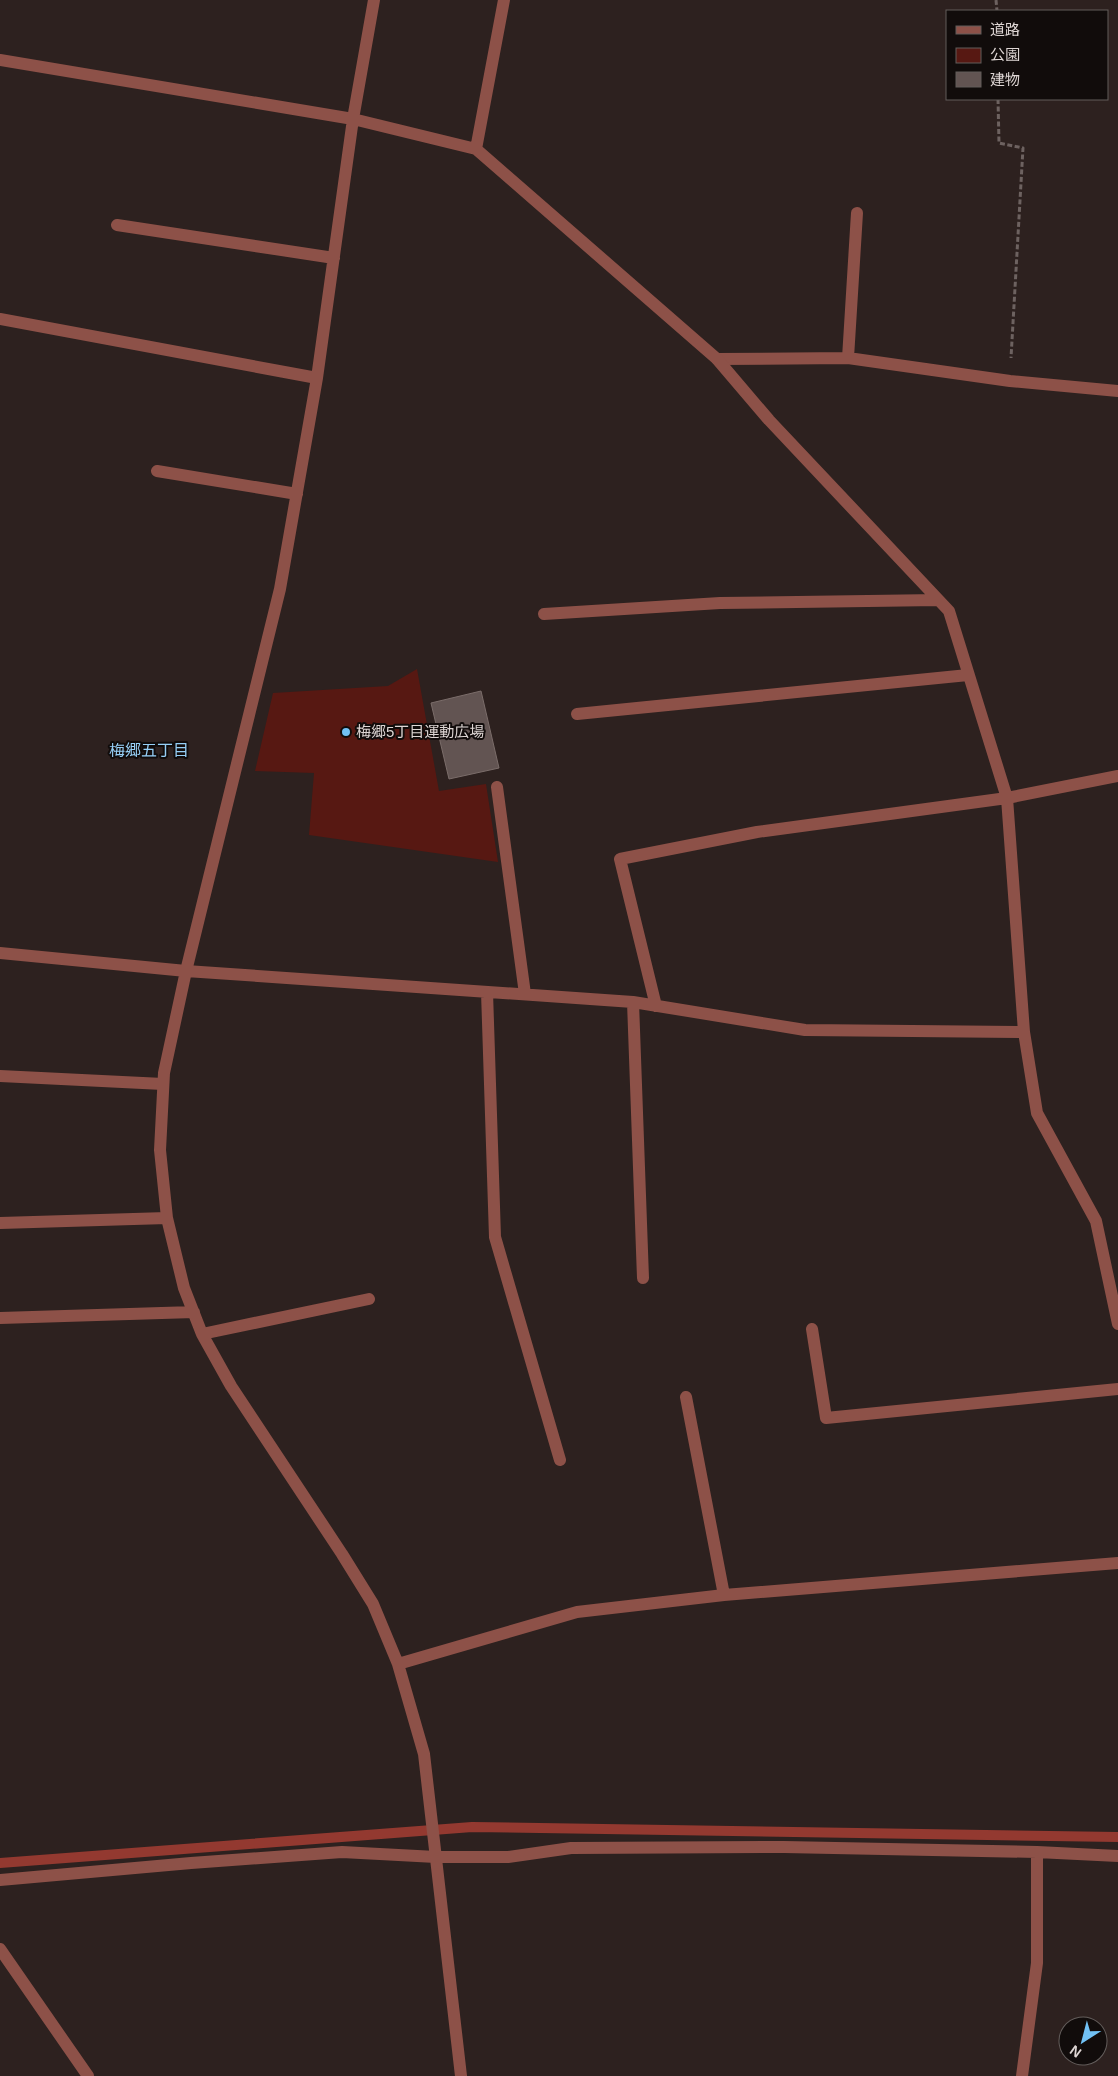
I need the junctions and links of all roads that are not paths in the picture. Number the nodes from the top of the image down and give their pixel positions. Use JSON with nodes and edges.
{"nodes":[{"id":1,"x":374,"y":0,"type":"edge"},
{"id":2,"x":504,"y":0,"type":"edge"},
{"id":3,"x":0,"y":60,"type":"edge"},
{"id":4,"x":353,"y":118,"type":"junction"},
{"id":5,"x":476,"y":149,"type":"junction"},
{"id":6,"x":857,"y":212,"type":"dead end"},
{"id":7,"x":117,"y":225,"type":"dead end"},
{"id":8,"x":334,"y":258,"type":"junction"},
{"id":9,"x":0,"y":319,"type":"edge"},
{"id":10,"x":848,"y":358,"type":"junction"},
{"id":11,"x":717,"y":359,"type":"junction"},
{"id":12,"x":317,"y":378,"type":"junction"},
{"id":13,"x":1118,"y":391,"type":"edge"},
{"id":14,"x":157,"y":471,"type":"dead end"},
{"id":15,"x":296,"y":494,"type":"junction"},
{"id":16,"x":938,"y":600,"type":"junction"},
{"id":17,"x":544,"y":614,"type":"dead end"},
{"id":18,"x":968,"y":675,"type":"junction"},
{"id":19,"x":577,"y":714,"type":"dead end"},
{"id":20,"x":1118,"y":776,"type":"edge"},
{"id":21,"x":497,"y":787,"type":"dead end"},
{"id":22,"x":1006,"y":798,"type":"junction"},
{"id":23,"x":0,"y":953,"type":"edge"},
{"id":24,"x":186,"y":971,"type":"junction"},
{"id":25,"x":487,"y":992,"type":"junction"},
{"id":26,"x":525,"y":994,"type":"junction"},
{"id":27,"x":633,"y":1002,"type":"junction"},
{"id":28,"x":656,"y":1006,"type":"junction"},
{"id":29,"x":1024,"y":1032,"type":"junction"},
{"id":30,"x":0,"y":1076,"type":"edge"},
{"id":31,"x":163,"y":1084,"type":"junction"},
{"id":32,"x":167,"y":1218,"type":"junction"},
{"id":33,"x":0,"y":1223,"type":"edge"},
{"id":34,"x":643,"y":1278,"type":"dead end"},
{"id":35,"x":369,"y":1298,"type":"dead end"},
{"id":36,"x":194,"y":1312,"type":"junction"},
{"id":37,"x":0,"y":1318,"type":"edge"},
{"id":38,"x":1118,"y":1324,"type":"edge"},
{"id":39,"x":812,"y":1329,"type":"dead end"},
{"id":40,"x":202,"y":1334,"type":"junction"},
{"id":41,"x":1118,"y":1389,"type":"edge"},
{"id":42,"x":686,"y":1397,"type":"dead end"},
{"id":43,"x":560,"y":1460,"type":"dead end"},
{"id":44,"x":1118,"y":1563,"type":"edge"},
{"id":45,"x":724,"y":1594,"type":"junction"},
{"id":46,"x":398,"y":1664,"type":"junction"},
{"id":47,"x":1037,"y":1852,"type":"junction"},
{"id":48,"x":1118,"y":1856,"type":"edge"},
{"id":49,"x":436,"y":1857,"type":"junction"},
{"id":50,"x":0,"y":1880,"type":"edge"},
{"id":51,"x":0,"y":1949,"type":"edge"},
{"id":52,"x":88,"y":2076,"type":"edge"},
{"id":53,"x":461,"y":2076,"type":"edge"},
{"id":54,"x":1022,"y":2076,"type":"edge"}],
"edges":[{"from":1,"to":4,"type":"street"},
{"from":2,"to":5,"type":"street"},
{"from":3,"to":4,"type":"street"},
{"from":4,"to":5,"type":"street"},
{"from":4,"to":8,"type":"street"},
{"from":5,"to":11,"type":"street"},
{"from":6,"to":10,"type":"street"},
{"from":7,"to":8,"type":"street"},
{"from":8,"to":12,"type":"street"},
{"from":9,"to":12,"type":"street"},
{"from":10,"to":11,"type":"street"},
{"from":10,"to":13,"type":"street"},
{"from":11,"to":16,"type":"street"},
{"from":12,"to":15,"type":"street"},
{"from":14,"to":15,"type":"street"},
{"from":15,"to":24,"type":"street"},
{"from":16,"to":17,"type":"street"},
{"from":16,"to":18,"type":"street"},
{"from":18,"to":19,"type":"street"},
{"from":18,"to":22,"type":"street"},
{"from":20,"to":22,"type":"street"},
{"from":21,"to":26,"type":"street"},
{"from":22,"to":28,"type":"street"},
{"from":22,"to":29,"type":"street"},
{"from":23,"to":24,"type":"street"},
{"from":24,"to":25,"type":"street"},
{"from":24,"to":31,"type":"street"},
{"from":25,"to":26,"type":"street"},
{"from":25,"to":43,"type":"street"},
{"from":26,"to":27,"type":"street"},
{"from":27,"to":28,"type":"street"},
{"from":27,"to":34,"type":"street"},
{"from":28,"to":29,"type":"street"},
{"from":29,"to":38,"type":"street"},
{"from":30,"to":31,"type":"street"},
{"from":31,"to":32,"type":"street"},
{"from":32,"to":33,"type":"street"},
{"from":32,"to":36,"type":"street"},
{"from":35,"to":40,"type":"street"},
{"from":36,"to":37,"type":"street"},
{"from":36,"to":40,"type":"street"},
{"from":39,"to":41,"type":"street"},
{"from":40,"to":46,"type":"street"},
{"from":42,"to":45,"type":"street"},
{"from":44,"to":45,"type":"street"},
{"from":45,"to":46,"type":"street"},
{"from":46,"to":49,"type":"street"},
{"from":47,"to":48,"type":"street"},
{"from":47,"to":49,"type":"street"},
{"from":47,"to":54,"type":"street"},
{"from":49,"to":50,"type":"street"},
{"from":49,"to":53,"type":"street"},
{"from":51,"to":52,"type":"street"}]}
